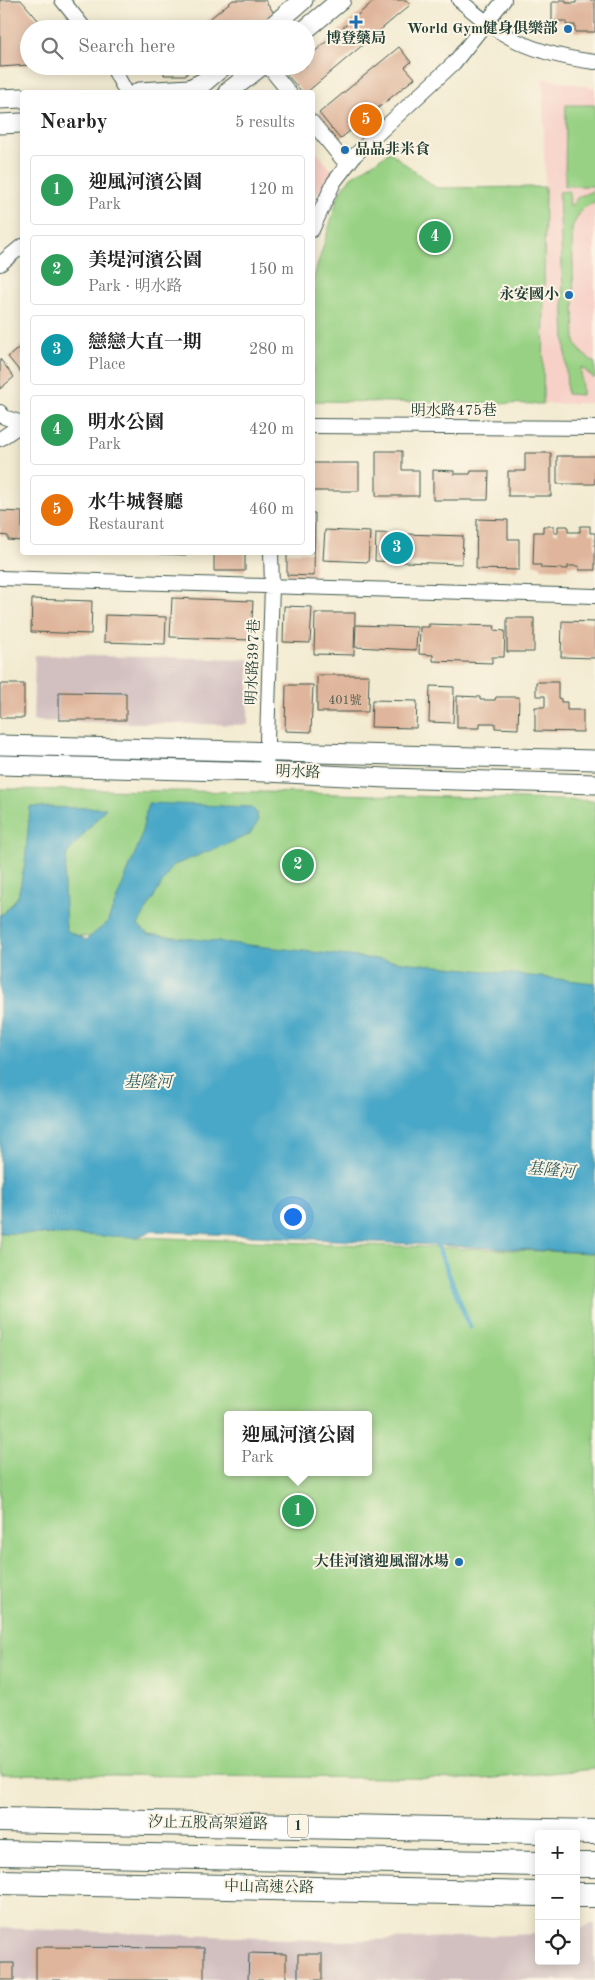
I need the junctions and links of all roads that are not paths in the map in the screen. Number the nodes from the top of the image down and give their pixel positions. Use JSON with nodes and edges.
{"nodes":[{"id":1,"x":62,"y":0,"type":"edge"},
{"id":2,"x":303,"y":0,"type":"edge"},
{"id":3,"x":341,"y":0,"type":"edge"},
{"id":4,"x":459,"y":0,"type":"edge"},
{"id":5,"x":504,"y":0,"type":"edge"},
{"id":6,"x":79,"y":20,"type":"edge"},
{"id":7,"x":280,"y":20,"type":"edge"},
{"id":8,"x":486,"y":21,"type":"junction"},
{"id":9,"x":315,"y":22,"type":"edge"},
{"id":10,"x":595,"y":62,"type":"edge"},
{"id":11,"x":117,"y":75,"type":"edge"},
{"id":12,"x":212,"y":75,"type":"edge"},
{"id":13,"x":250,"y":75,"type":"edge"},
{"id":14,"x":275,"y":75,"type":"edge"},
{"id":15,"x":125,"y":90,"type":"edge"},
{"id":16,"x":173,"y":90,"type":"edge"},
{"id":17,"x":231,"y":90,"type":"edge"},
{"id":18,"x":287,"y":90,"type":"edge"},
{"id":19,"x":20,"y":98,"type":"edge"},
{"id":20,"x":0,"y":99,"type":"edge"},
{"id":21,"x":20,"y":123,"type":"edge"},
{"id":22,"x":0,"y":124,"type":"edge"},
{"id":23,"x":315,"y":126,"type":"edge"},
{"id":24,"x":347,"y":165,"type":"junction"},
{"id":25,"x":315,"y":223,"type":"edge"},
{"id":26,"x":20,"y":248,"type":"edge"},
{"id":27,"x":0,"y":264,"type":"edge"},
{"id":28,"x":0,"y":412,"type":"edge"},
{"id":29,"x":20,"y":423,"type":"edge"},
{"id":30,"x":20,"y":425,"type":"edge"},
{"id":31,"x":315,"y":426,"type":"edge"},
{"id":32,"x":595,"y":428,"type":"edge"},
{"id":33,"x":0,"y":439,"type":"edge"},
{"id":34,"x":271,"y":555,"type":"edge"},
{"id":35,"x":0,"y":578,"type":"edge"},
{"id":36,"x":272,"y":586,"type":"junction"},
{"id":37,"x":595,"y":596,"type":"edge"},
{"id":38,"x":0,"y":745,"type":"edge"},
{"id":39,"x":267,"y":751,"type":"junction"},
{"id":40,"x":595,"y":760,"type":"edge"},
{"id":41,"x":0,"y":765,"type":"edge"},
{"id":42,"x":266,"y":772,"type":"junction"},
{"id":43,"x":0,"y":778,"type":"edge"},
{"id":44,"x":387,"y":778,"type":"junction"},
{"id":45,"x":595,"y":784,"type":"edge"},
{"id":46,"x":0,"y":1820,"type":"edge"},
{"id":47,"x":595,"y":1832,"type":"edge"},
{"id":48,"x":0,"y":1853,"type":"edge"},
{"id":49,"x":535,"y":1864,"type":"edge"},
{"id":50,"x":580,"y":1865,"type":"edge"},
{"id":51,"x":595,"y":1865,"type":"edge"},
{"id":52,"x":0,"y":1882,"type":"edge"},
{"id":53,"x":535,"y":1894,"type":"edge"},
{"id":54,"x":580,"y":1895,"type":"edge"},
{"id":55,"x":595,"y":1895,"type":"edge"}],
"edges":[{"from":1,"to":6,"type":"street"},
{"from":2,"to":7,"type":"main road"},
{"from":3,"to":9,"type":"main road"},
{"from":4,"to":8,"type":"street"},
{"from":5,"to":8,"type":"street"},
{"from":8,"to":10,"type":"street"},
{"from":8,"to":24,"type":"street"},
{"from":11,"to":15,"type":"street"},
{"from":12,"to":16,"type":"main road"},
{"from":13,"to":17,"type":"main road"},
{"from":14,"to":18,"type":"street"},
{"from":19,"to":20,"type":"main road"},
{"from":21,"to":22,"type":"main road"},
{"from":23,"to":24,"type":"street"},
{"from":24,"to":25,"type":"street"},
{"from":26,"to":27,"type":"street"},
{"from":28,"to":29,"type":"street"},
{"from":30,"to":33,"type":"street"},
{"from":31,"to":32,"type":"street","name":"明水路475巷"},
{"from":34,"to":36,"type":"street","name":"明水路397巷"},
{"from":35,"to":36,"type":"street"},
{"from":36,"to":37,"type":"street"},
{"from":36,"to":39,"type":"street","name":"明水路397巷"},
{"from":38,"to":39,"type":"main road","name":"明水路"},
{"from":39,"to":40,"type":"main road","name":"明水路"},
{"from":39,"to":42,"type":"street","name":"明水路397巷"},
{"from":41,"to":42,"type":"main road","name":"明水路"},
{"from":42,"to":44,"type":"main road","name":"明水路"},
{"from":43,"to":44,"type":"main road"},
{"from":44,"to":45,"type":"main road","name":"明水路"},
{"from":46,"to":47,"type":"highway","name":"汐止五股高架道路","number":"1"},
{"from":48,"to":49,"type":"highway","name":"中山高速公路","number":"1"},
{"from":50,"to":51,"type":"highway"},
{"from":52,"to":53,"type":"highway","name":"中山高速公路"},
{"from":54,"to":55,"type":"highway"}]}
